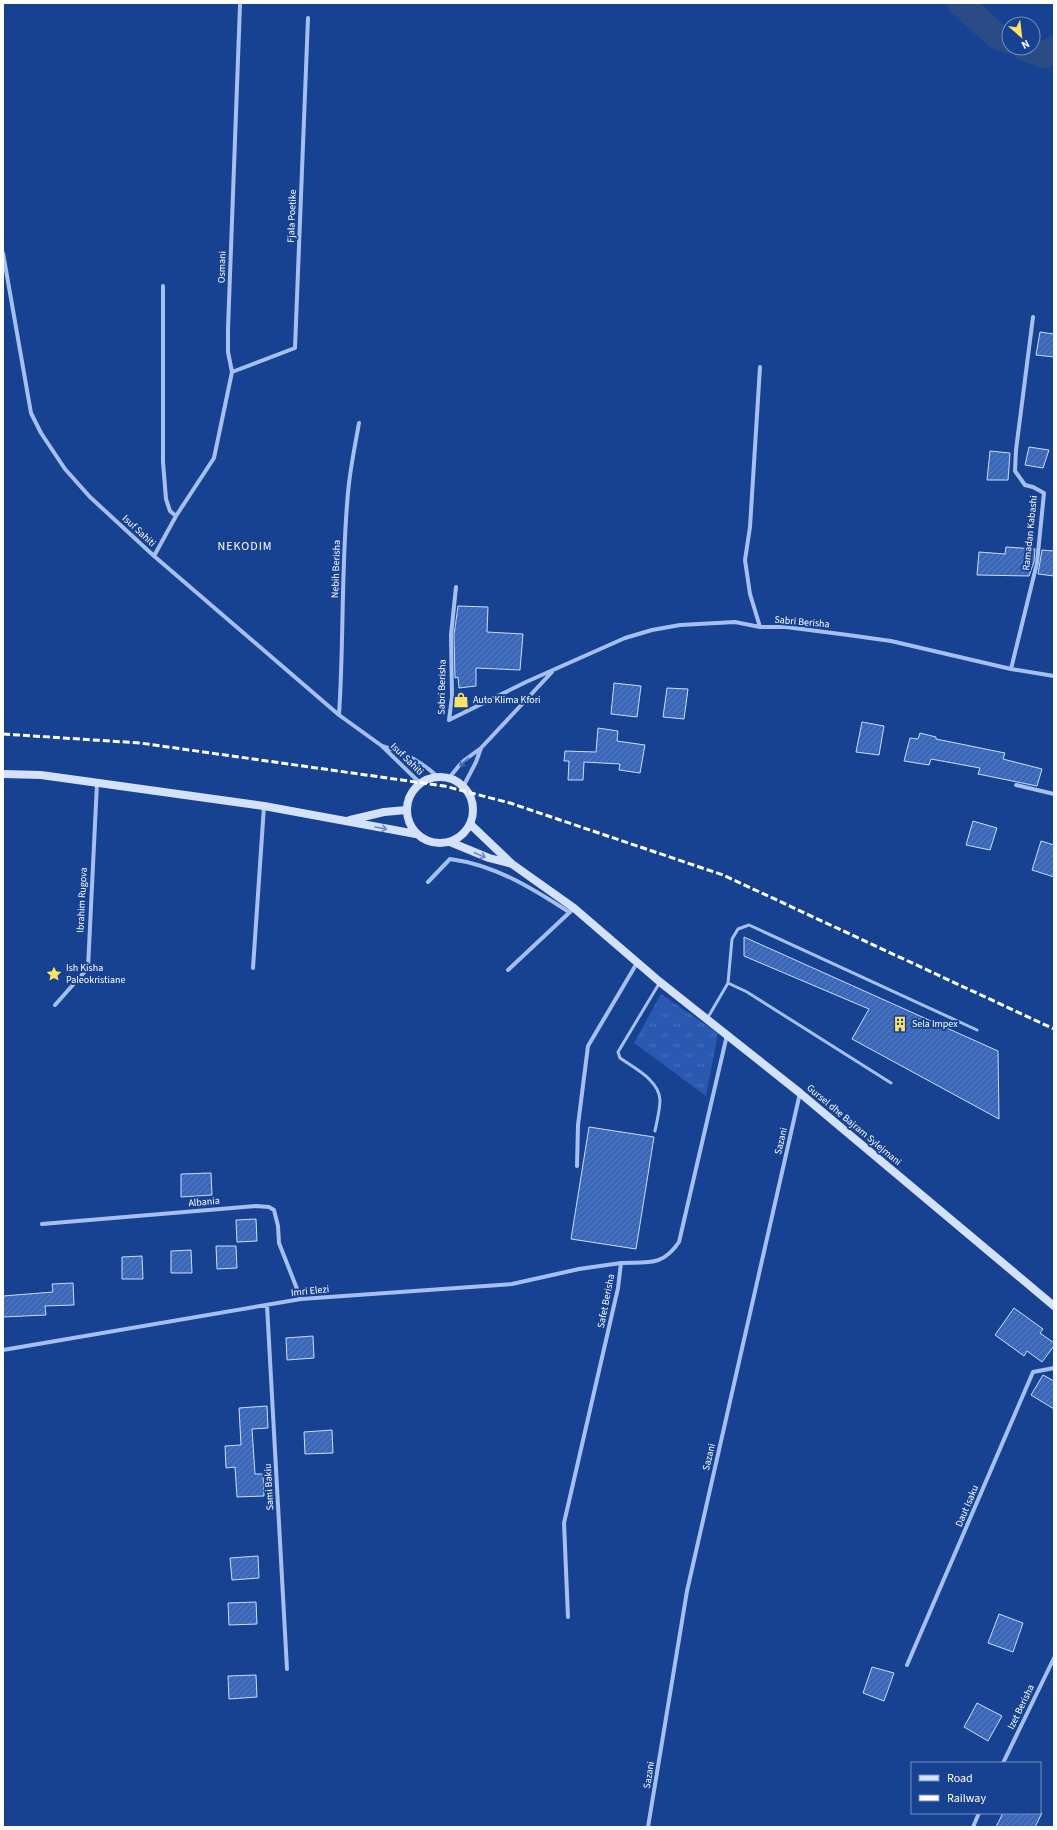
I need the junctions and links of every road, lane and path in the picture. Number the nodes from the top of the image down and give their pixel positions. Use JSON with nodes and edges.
{"nodes":[{"id":1,"x":240,"y":5,"type":"dead end"},
{"id":2,"x":308,"y":18,"type":"dead end"},
{"id":3,"x":3,"y":253,"type":"edge"},
{"id":4,"x":162,"y":286,"type":"dead end"},
{"id":5,"x":1033,"y":317,"type":"dead end"},
{"id":6,"x":760,"y":367,"type":"dead end"},
{"id":7,"x":232,"y":372,"type":"junction"},
{"id":8,"x":359,"y":423,"type":"dead end"},
{"id":9,"x":176,"y":516,"type":"junction"},
{"id":10,"x":154,"y":556,"type":"junction"},
{"id":11,"x":456,"y":587,"type":"dead end"},
{"id":12,"x":760,"y":627,"type":"junction"},
{"id":13,"x":1011,"y":669,"type":"junction"},
{"id":14,"x":553,"y":670,"type":"junction"},
{"id":15,"x":1054,"y":676,"type":"edge"},
{"id":16,"x":339,"y":715,"type":"junction"},
{"id":17,"x":382,"y":746,"type":"junction"},
{"id":18,"x":481,"y":748,"type":"junction"},
{"id":19,"x":3,"y":774,"type":"edge"},
{"id":20,"x":438,"y":777,"type":"junction"},
{"id":21,"x":449,"y":778,"type":"junction"},
{"id":22,"x":420,"y":783,"type":"junction"},
{"id":23,"x":97,"y":784,"type":"junction"},
{"id":24,"x":1016,"y":785,"type":"dead end"},
{"id":25,"x":463,"y":786,"type":"junction"},
{"id":26,"x":1054,"y":794,"type":"edge"},
{"id":27,"x":264,"y":806,"type":"junction"},
{"id":28,"x":406,"y":810,"type":"junction"},
{"id":29,"x":347,"y":821,"type":"junction"},
{"id":30,"x":470,"y":824,"type":"junction"},
{"id":31,"x":416,"y":834,"type":"junction"},
{"id":32,"x":450,"y":842,"type":"junction"},
{"id":33,"x":512,"y":864,"type":"junction"},
{"id":34,"x":428,"y":882,"type":"dead end"},
{"id":35,"x":571,"y":910,"type":"junction"},
{"id":36,"x":637,"y":963,"type":"junction"},
{"id":37,"x":253,"y":968,"type":"dead end"},
{"id":38,"x":508,"y":970,"type":"dead end"},
{"id":39,"x":660,"y":982,"type":"junction"},
{"id":40,"x":728,"y":983,"type":"junction"},
{"id":41,"x":55,"y":1005,"type":"dead end"},
{"id":42,"x":707,"y":1019,"type":"junction"},
{"id":43,"x":977,"y":1030,"type":"dead end"},
{"id":44,"x":727,"y":1035,"type":"junction"},
{"id":45,"x":891,"y":1083,"type":"dead end"},
{"id":46,"x":800,"y":1092,"type":"junction"},
{"id":47,"x":655,"y":1131,"type":"dead end"},
{"id":48,"x":577,"y":1166,"type":"dead end"},
{"id":49,"x":42,"y":1224,"type":"dead end"},
{"id":50,"x":621,"y":1263,"type":"junction"},
{"id":51,"x":302,"y":1298,"type":"junction"},
{"id":52,"x":267,"y":1305,"type":"junction"},
{"id":53,"x":1054,"y":1306,"type":"edge"},
{"id":54,"x":3,"y":1350,"type":"edge"},
{"id":55,"x":1054,"y":1368,"type":"edge"},
{"id":56,"x":568,"y":1617,"type":"dead end"},
{"id":57,"x":1054,"y":1658,"type":"edge"},
{"id":58,"x":907,"y":1665,"type":"dead end"},
{"id":59,"x":287,"y":1669,"type":"dead end"},
{"id":60,"x":1003,"y":1762,"type":"edge"},
{"id":61,"x":980,"y":1814,"type":"edge"},
{"id":62,"x":648,"y":1827,"type":"edge"},
{"id":63,"x":973,"y":1827,"type":"edge"}],
"edges":[{"from":1,"to":7,"type":"street","name":"Osmani"},
{"from":2,"to":7,"type":"street","name":"Fjala Poetike"},
{"from":3,"to":10,"type":"street","name":"Isuf Sahiti"},
{"from":4,"to":9,"type":"street"},
{"from":5,"to":13,"type":"street","name":"Ramadan Kabashi"},
{"from":6,"to":12,"type":"street"},
{"from":7,"to":9,"type":"street","name":"Osmani"},
{"from":8,"to":16,"type":"street","name":"Nebih Berisha"},
{"from":9,"to":10,"type":"street","name":"Osmani"},
{"from":10,"to":16,"type":"street","name":"Isuf Sahiti"},
{"from":11,"to":14,"type":"street","name":"Sabri Berisha"},
{"from":12,"to":13,"type":"street","name":"Sabri Berisha"},
{"from":12,"to":14,"type":"street","name":"Sabri Berisha"},
{"from":13,"to":15,"type":"street","name":"Sabri Berisha"},
{"from":14,"to":18,"type":"street","name":"Sabri Berisha"},
{"from":16,"to":17,"type":"street","name":"Isuf Sahiti"},
{"from":17,"to":20,"type":"street","name":"Isuf Sahiti"},
{"from":17,"to":22,"type":"street","name":"Isuf Sahiti"},
{"from":18,"to":21,"type":"street","name":"Sabri Berisha","one_way":true},
{"from":18,"to":25,"type":"street","name":"Sabri Berisha"},
{"from":19,"to":23,"type":"street"},
{"from":20,"to":21,"type":"street"},
{"from":20,"to":22,"type":"street"},
{"from":21,"to":25,"type":"street"},
{"from":22,"to":28,"type":"street"},
{"from":23,"to":27,"type":"street"},
{"from":23,"to":41,"type":"street","name":"Ibrahim Rugova"},
{"from":24,"to":26,"type":"street"},
{"from":25,"to":30,"type":"street"},
{"from":27,"to":29,"type":"street"},
{"from":27,"to":37,"type":"street"},
{"from":28,"to":29,"type":"street"},
{"from":28,"to":31,"type":"street"},
{"from":29,"to":31,"type":"street","one_way":true},
{"from":30,"to":32,"type":"street"},
{"from":30,"to":33,"type":"street","name":"Gursel dhe Bajram Sylejmani"},
{"from":31,"to":32,"type":"street"},
{"from":32,"to":33,"type":"street","name":"Gursel dhe Bajram Sylejmani","one_way":true},
{"from":33,"to":35,"type":"street","name":"Gursel dhe Bajram Sylejmani"},
{"from":34,"to":35,"type":"street"},
{"from":35,"to":36,"type":"street","name":"Gursel dhe Bajram Sylejmani"},
{"from":35,"to":38,"type":"street"},
{"from":36,"to":39,"type":"street","name":"Gursel dhe Bajram Sylejmani"},
{"from":36,"to":48,"type":"street"},
{"from":39,"to":42,"type":"street","name":"Gursel dhe Bajram Sylejmani"},
{"from":39,"to":47,"type":"lane"},
{"from":40,"to":42,"type":"lane"},
{"from":40,"to":43,"type":"lane"},
{"from":40,"to":45,"type":"lane"},
{"from":42,"to":44,"type":"street","name":"Gursel dhe Bajram Sylejmani"},
{"from":44,"to":46,"type":"street","name":"Gursel dhe Bajram Sylejmani"},
{"from":44,"to":50,"type":"street","name":"Safet Berisha"},
{"from":46,"to":53,"type":"street","name":"Gursel dhe Bajram Sylejmani"},
{"from":46,"to":62,"type":"street","name":"Sazani"},
{"from":49,"to":51,"type":"street","name":"Albania"},
{"from":50,"to":51,"type":"street","name":"Imri Elezi"},
{"from":50,"to":56,"type":"street","name":"Safet Berisha"},
{"from":51,"to":52,"type":"street","name":"Imri Elezi"},
{"from":52,"to":54,"type":"street","name":"Imri Elezi"},
{"from":52,"to":59,"type":"street","name":"Sami Bakiu"},
{"from":55,"to":58,"type":"street","name":"Daut Isaku"},
{"from":57,"to":60,"type":"street","name":"Izet Berisha"},
{"from":61,"to":63,"type":"street"}]}
